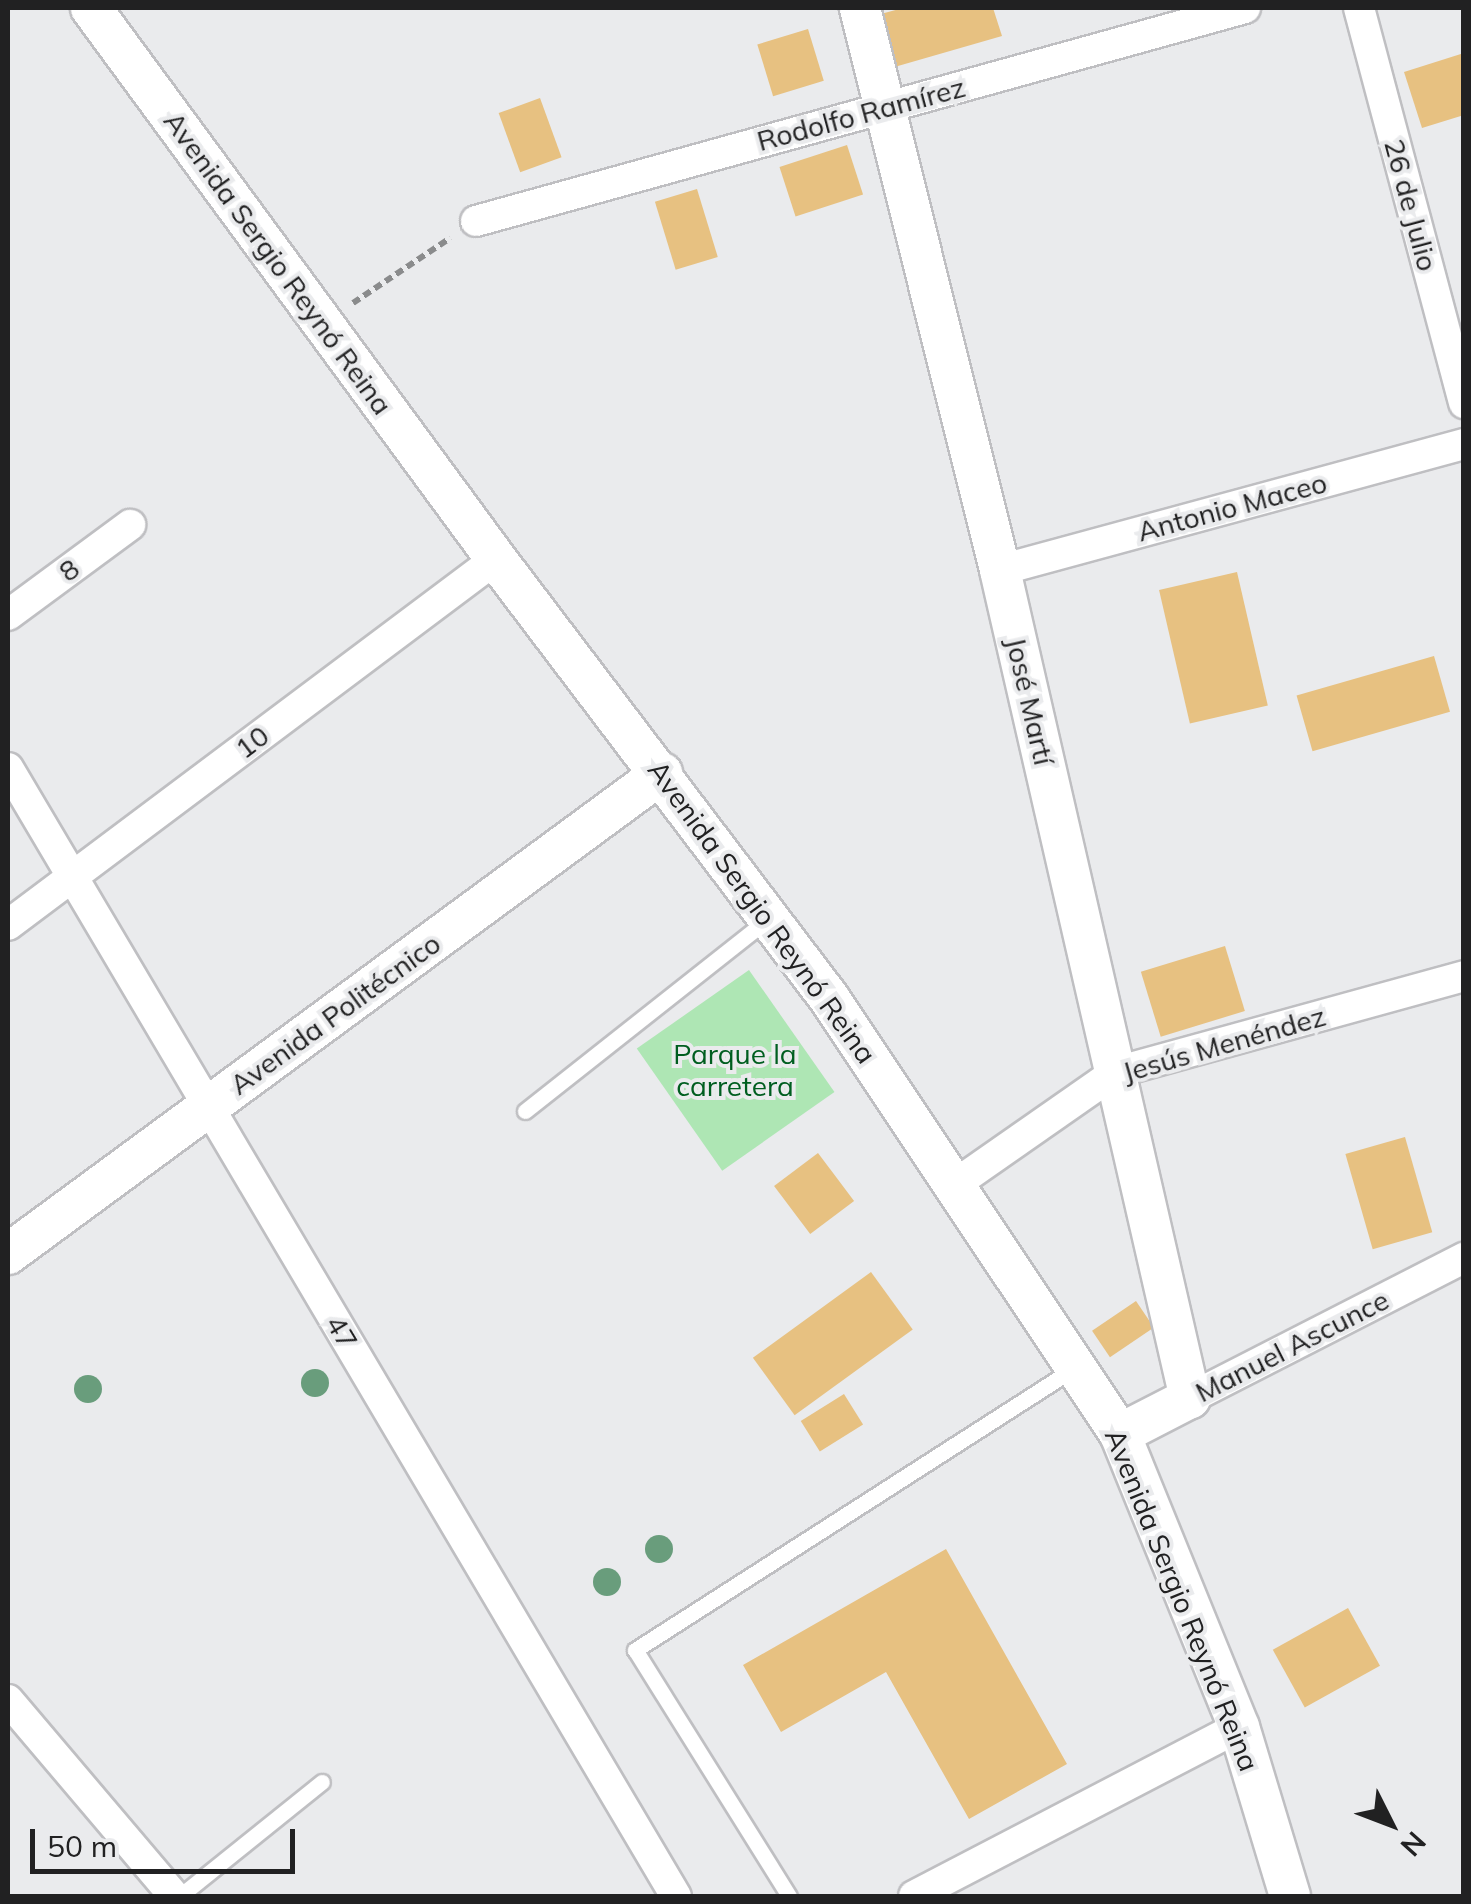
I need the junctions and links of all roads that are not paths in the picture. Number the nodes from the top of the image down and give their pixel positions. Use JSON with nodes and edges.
{"nodes":[{"id":1,"x":91,"y":8,"type":"edge"},
{"id":2,"x":860,"y":8,"type":"edge"},
{"id":3,"x":1245,"y":8,"type":"edge"},
{"id":4,"x":1359,"y":8,"type":"edge"},
{"id":5,"x":887,"y":106,"type":"junction"},
{"id":6,"x":476,"y":220,"type":"road end"},
{"id":7,"x":1464,"y":403,"type":"edge"},
{"id":8,"x":1464,"y":444,"type":"edge"},
{"id":9,"x":130,"y":525,"type":"dead end"},
{"id":10,"x":496,"y":559,"type":"junction"},
{"id":11,"x":1000,"y":570,"type":"junction"},
{"id":12,"x":8,"y":614,"type":"edge"},
{"id":13,"x":8,"y":768,"type":"edge"},
{"id":14,"x":662,"y":773,"type":"junction"},
{"id":15,"x":72,"y":876,"type":"junction"},
{"id":16,"x":767,"y":920,"type":"junction"},
{"id":17,"x":8,"y":925,"type":"edge"},
{"id":18,"x":1464,"y":976,"type":"edge"},
{"id":19,"x":1116,"y":1072,"type":"junction"},
{"id":20,"x":208,"y":1107,"type":"junction"},
{"id":21,"x":525,"y":1112,"type":"dead end"},
{"id":22,"x":954,"y":1185,"type":"junction"},
{"id":23,"x":8,"y":1254,"type":"edge"},
{"id":24,"x":1462,"y":1263,"type":"edge"},
{"id":25,"x":1076,"y":1366,"type":"junction"},
{"id":26,"x":1190,"y":1398,"type":"junction"},
{"id":27,"x":1120,"y":1434,"type":"junction"},
{"id":28,"x":8,"y":1700,"type":"edge"},
{"id":29,"x":1239,"y":1726,"type":"junction"},
{"id":30,"x":322,"y":1782,"type":"dead end"},
{"id":31,"x":177,"y":1896,"type":"edge"},
{"id":32,"x":676,"y":1896,"type":"edge"},
{"id":33,"x":789,"y":1896,"type":"edge"},
{"id":34,"x":914,"y":1896,"type":"edge"},
{"id":35,"x":1290,"y":1896,"type":"edge"}],
"edges":[{"from":1,"to":10,"type":"street","name":"Avenida Sergio Reynó Reina"},
{"from":2,"to":5,"type":"street","name":"José Martí"},
{"from":3,"to":5,"type":"street","name":"Rodolfo Ramírez"},
{"from":4,"to":7,"type":"street","name":"26 de Julio"},
{"from":5,"to":6,"type":"street","name":"Rodolfo Ramírez"},
{"from":5,"to":11,"type":"street","name":"José Martí"},
{"from":8,"to":11,"type":"street","name":"Antonio Maceo"},
{"from":9,"to":12,"type":"street","name":"8"},
{"from":10,"to":14,"type":"street","name":"Avenida Sergio Reynó Reina"},
{"from":10,"to":15,"type":"street","name":"10"},
{"from":11,"to":19,"type":"street","name":"José Martí"},
{"from":13,"to":15,"type":"street","name":"47"},
{"from":14,"to":16,"type":"street","name":"Avenida Sergio Reynó Reina"},
{"from":14,"to":20,"type":"street","name":"Avenida Politécnico"},
{"from":15,"to":17,"type":"street","name":"10"},
{"from":15,"to":20,"type":"street","name":"47"},
{"from":16,"to":21,"type":"lane"},
{"from":16,"to":22,"type":"street","name":"Avenida Sergio Reynó Reina"},
{"from":18,"to":19,"type":"street","name":"Jesús Menéndez"},
{"from":19,"to":22,"type":"street","name":"Jesús Menéndez"},
{"from":19,"to":26,"type":"street","name":"José Martí"},
{"from":20,"to":23,"type":"street","name":"Avenida Politécnico"},
{"from":20,"to":32,"type":"street","name":"47"},
{"from":22,"to":25,"type":"street","name":"Avenida Sergio Reynó Reina"},
{"from":24,"to":26,"type":"street","name":"Manuel Ascunce"},
{"from":25,"to":27,"type":"street","name":"Avenida Sergio Reynó Reina"},
{"from":25,"to":33,"type":"lane"},
{"from":26,"to":27,"type":"street","name":"Manuel Ascunce"},
{"from":27,"to":29,"type":"street","name":"Avenida Sergio Reynó Reina"},
{"from":28,"to":31,"type":"street"},
{"from":29,"to":34,"type":"street"},
{"from":29,"to":35,"type":"street","name":"Avenida Sergio Reynó Reina"},
{"from":30,"to":31,"type":"lane"}]}
